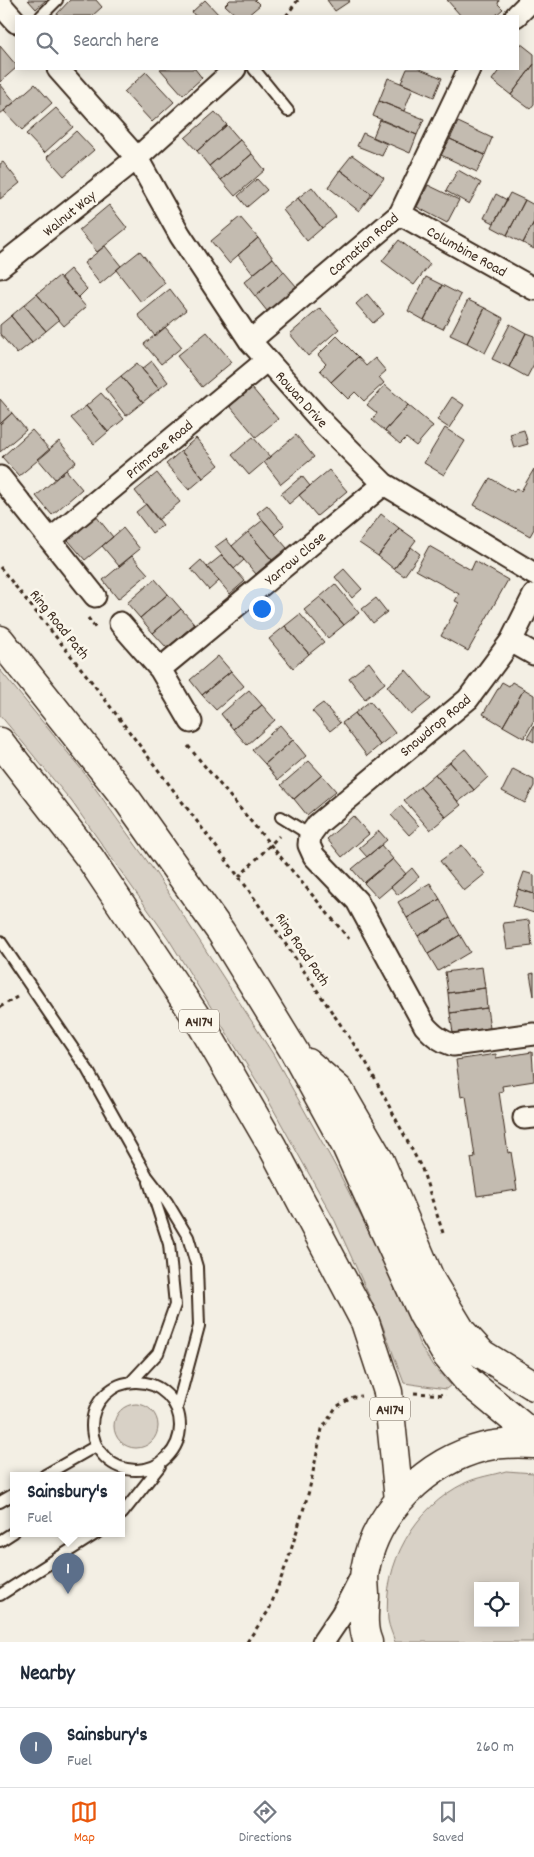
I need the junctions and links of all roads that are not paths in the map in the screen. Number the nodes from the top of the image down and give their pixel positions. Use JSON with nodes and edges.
{"nodes":[{"id":1,"x":58,"y":0,"type":"edge"},
{"id":2,"x":532,"y":0,"type":"edge"},
{"id":3,"x":0,"y":4,"type":"edge"},
{"id":4,"x":42,"y":15,"type":"edge"},
{"id":5,"x":517,"y":15,"type":"edge"},
{"id":6,"x":15,"y":21,"type":"edge"},
{"id":7,"x":59,"y":70,"type":"edge"},
{"id":8,"x":234,"y":70,"type":"edge"},
{"id":9,"x":255,"y":70,"type":"edge"},
{"id":10,"x":469,"y":70,"type":"edge"},
{"id":11,"x":288,"y":111,"type":"dead end"},
{"id":12,"x":137,"y":158,"type":"junction"},
{"id":13,"x":400,"y":214,"type":"junction"},
{"id":14,"x":0,"y":268,"type":"edge"},
{"id":15,"x":534,"y":289,"type":"edge"},
{"id":16,"x":250,"y":341,"type":"junction"},
{"id":17,"x":267,"y":360,"type":"junction"},
{"id":18,"x":0,"y":476,"type":"edge"},
{"id":19,"x":384,"y":484,"type":"junction"},
{"id":20,"x":51,"y":538,"type":"junction"},
{"id":21,"x":534,"y":574,"type":"edge"},
{"id":22,"x":534,"y":595,"type":"edge"},
{"id":23,"x":90,"y":605,"type":"road end"},
{"id":24,"x":120,"y":623,"type":"dead end"},
{"id":25,"x":0,"y":640,"type":"edge"},
{"id":26,"x":511,"y":641,"type":"junction"},
{"id":27,"x":534,"y":654,"type":"edge"},
{"id":28,"x":160,"y":669,"type":"junction"},
{"id":29,"x":191,"y":722,"type":"dead end"},
{"id":30,"x":0,"y":742,"type":"edge"},
{"id":31,"x":282,"y":817,"type":"dead end"},
{"id":32,"x":301,"y":830,"type":"junction"},
{"id":33,"x":0,"y":941,"type":"edge"},
{"id":34,"x":534,"y":1034,"type":"edge"},
{"id":35,"x":294,"y":1051,"type":"junction"},
{"id":36,"x":147,"y":1176,"type":"junction"},
{"id":37,"x":131,"y":1382,"type":"junction"},
{"id":38,"x":534,"y":1386,"type":"edge"},
{"id":39,"x":177,"y":1408,"type":"junction"},
{"id":40,"x":534,"y":1436,"type":"edge"},
{"id":41,"x":534,"y":1444,"type":"edge"},
{"id":42,"x":96,"y":1446,"type":"junction"},
{"id":43,"x":164,"y":1461,"type":"junction"},
{"id":44,"x":57,"y":1472,"type":"edge"},
{"id":45,"x":399,"y":1500,"type":"junction"},
{"id":46,"x":125,"y":1510,"type":"edge"},
{"id":47,"x":91,"y":1537,"type":"edge"},
{"id":48,"x":365,"y":1570,"type":"junction"},
{"id":49,"x":0,"y":1595,"type":"edge"},
{"id":50,"x":323,"y":1642,"type":"edge"},
{"id":51,"x":368,"y":1642,"type":"edge"}],
"edges":[{"from":1,"to":4,"type":"lane"},
{"from":2,"to":5,"type":"street"},
{"from":3,"to":6,"type":"street"},
{"from":7,"to":12,"type":"street","name":"Rowan Drive"},
{"from":8,"to":12,"type":"street"},
{"from":9,"to":11,"type":"lane"},
{"from":10,"to":13,"type":"street","name":"Carnation Road"},
{"from":12,"to":14,"type":"street","name":"Walnut Way"},
{"from":12,"to":16,"type":"street","name":"Rowan Drive"},
{"from":13,"to":15,"type":"street","name":"Columbine Road"},
{"from":13,"to":16,"type":"street","name":"Carnation Road"},
{"from":16,"to":17,"type":"street","name":"Rowan Drive"},
{"from":17,"to":19,"type":"street","name":"Rowan Drive"},
{"from":17,"to":20,"type":"street","name":"Primrose Road"},
{"from":18,"to":20,"type":"street"},
{"from":19,"to":21,"type":"street","name":"Rowan Drive"},
{"from":19,"to":28,"type":"street","name":"Yarrow Close"},
{"from":20,"to":23,"type":"street"},
{"from":22,"to":26,"type":"street","name":"Snowdrop Road"},
{"from":24,"to":28,"type":"street"},
{"from":25,"to":35,"type":"highway"},
{"from":26,"to":27,"type":"street"},
{"from":26,"to":32,"type":"street","name":"Snowdrop Road"},
{"from":28,"to":29,"type":"street"},
{"from":30,"to":45,"type":"highway","number":"A4174"},
{"from":31,"to":32,"type":"lane"},
{"from":32,"to":34,"type":"street"},
{"from":33,"to":36,"type":"lane"},
{"from":35,"to":38,"type":"highway"},
{"from":35,"to":40,"type":"highway"},
{"from":36,"to":37,"type":"lane"},
{"from":36,"to":39,"type":"lane"},
{"from":37,"to":39,"type":"lane"},
{"from":37,"to":42,"type":"lane"},
{"from":39,"to":43,"type":"lane"},
{"from":41,"to":45,"type":"highway"},
{"from":42,"to":43,"type":"lane"},
{"from":42,"to":44,"type":"lane"},
{"from":43,"to":46,"type":"lane"},
{"from":45,"to":48,"type":"highway"},
{"from":47,"to":49,"type":"lane"},
{"from":48,"to":50,"type":"street"},
{"from":48,"to":51,"type":"highway"}]}
